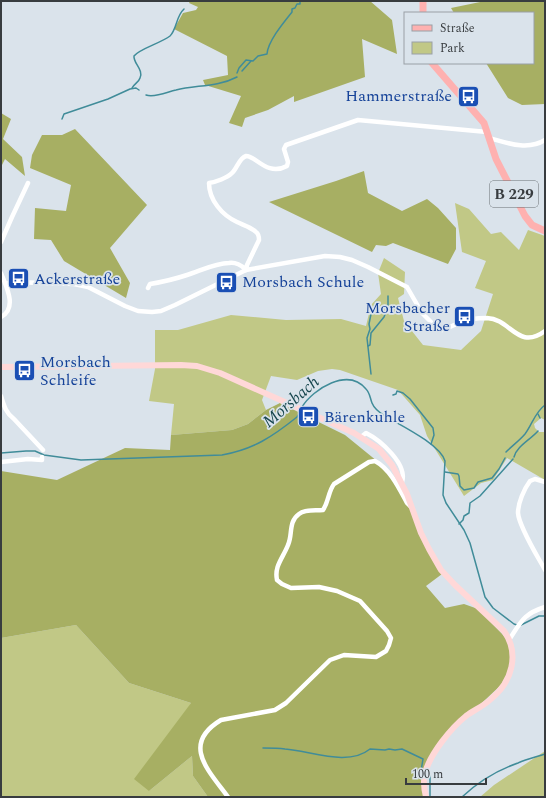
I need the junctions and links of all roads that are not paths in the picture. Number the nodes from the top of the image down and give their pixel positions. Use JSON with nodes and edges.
{"nodes":[{"id":1,"x":423,"y":1,"type":"edge"},
{"id":2,"x":423,"y":12,"type":"edge"},
{"id":3,"x":433,"y":64,"type":"edge"},
{"id":4,"x":488,"y":135,"type":"junction"},
{"id":5,"x":545,"y":140,"type":"edge"},
{"id":6,"x":28,"y":183,"type":"dead end"},
{"id":7,"x":545,"y":231,"type":"edge"},
{"id":8,"x":1,"y":242,"type":"edge"},
{"id":9,"x":246,"y":270,"type":"junction"},
{"id":10,"x":1,"y":274,"type":"edge"},
{"id":11,"x":6,"y":284,"type":"junction"},
{"id":12,"x":148,"y":288,"type":"dead end"},
{"id":13,"x":1,"y":317,"type":"edge"},
{"id":14,"x":545,"y":331,"type":"edge"},
{"id":15,"x":1,"y":367,"type":"edge"},
{"id":16,"x":1,"y":396,"type":"edge"},
{"id":17,"x":43,"y":450,"type":"dead end"},
{"id":18,"x":42,"y":459,"type":"dead end"},
{"id":19,"x":1,"y":462,"type":"edge"},
{"id":20,"x":545,"y":482,"type":"edge"},
{"id":21,"x":412,"y":508,"type":"junction"},
{"id":22,"x":545,"y":570,"type":"edge"},
{"id":23,"x":545,"y":607,"type":"edge"},
{"id":24,"x":509,"y":640,"type":"junction"},
{"id":25,"x":228,"y":797,"type":"edge"},
{"id":26,"x":426,"y":797,"type":"edge"}],
"edges":[{"from":1,"to":2,"type":"main road"},
{"from":3,"to":4,"type":"main road","number":"B 229"},
{"from":4,"to":5,"type":"street"},
{"from":4,"to":7,"type":"main road","number":"B 229"},
{"from":4,"to":9,"type":"street"},
{"from":6,"to":8,"type":"street"},
{"from":9,"to":11,"type":"street"},
{"from":9,"to":12,"type":"street"},
{"from":9,"to":14,"type":"street"},
{"from":10,"to":11,"type":"street"},
{"from":11,"to":13,"type":"street"},
{"from":15,"to":21,"type":"main road"},
{"from":16,"to":17,"type":"street"},
{"from":18,"to":19,"type":"street"},
{"from":20,"to":22,"type":"street"},
{"from":21,"to":24,"type":"main road"},
{"from":21,"to":25,"type":"street"},
{"from":23,"to":24,"type":"street"},
{"from":24,"to":26,"type":"main road"}]}
